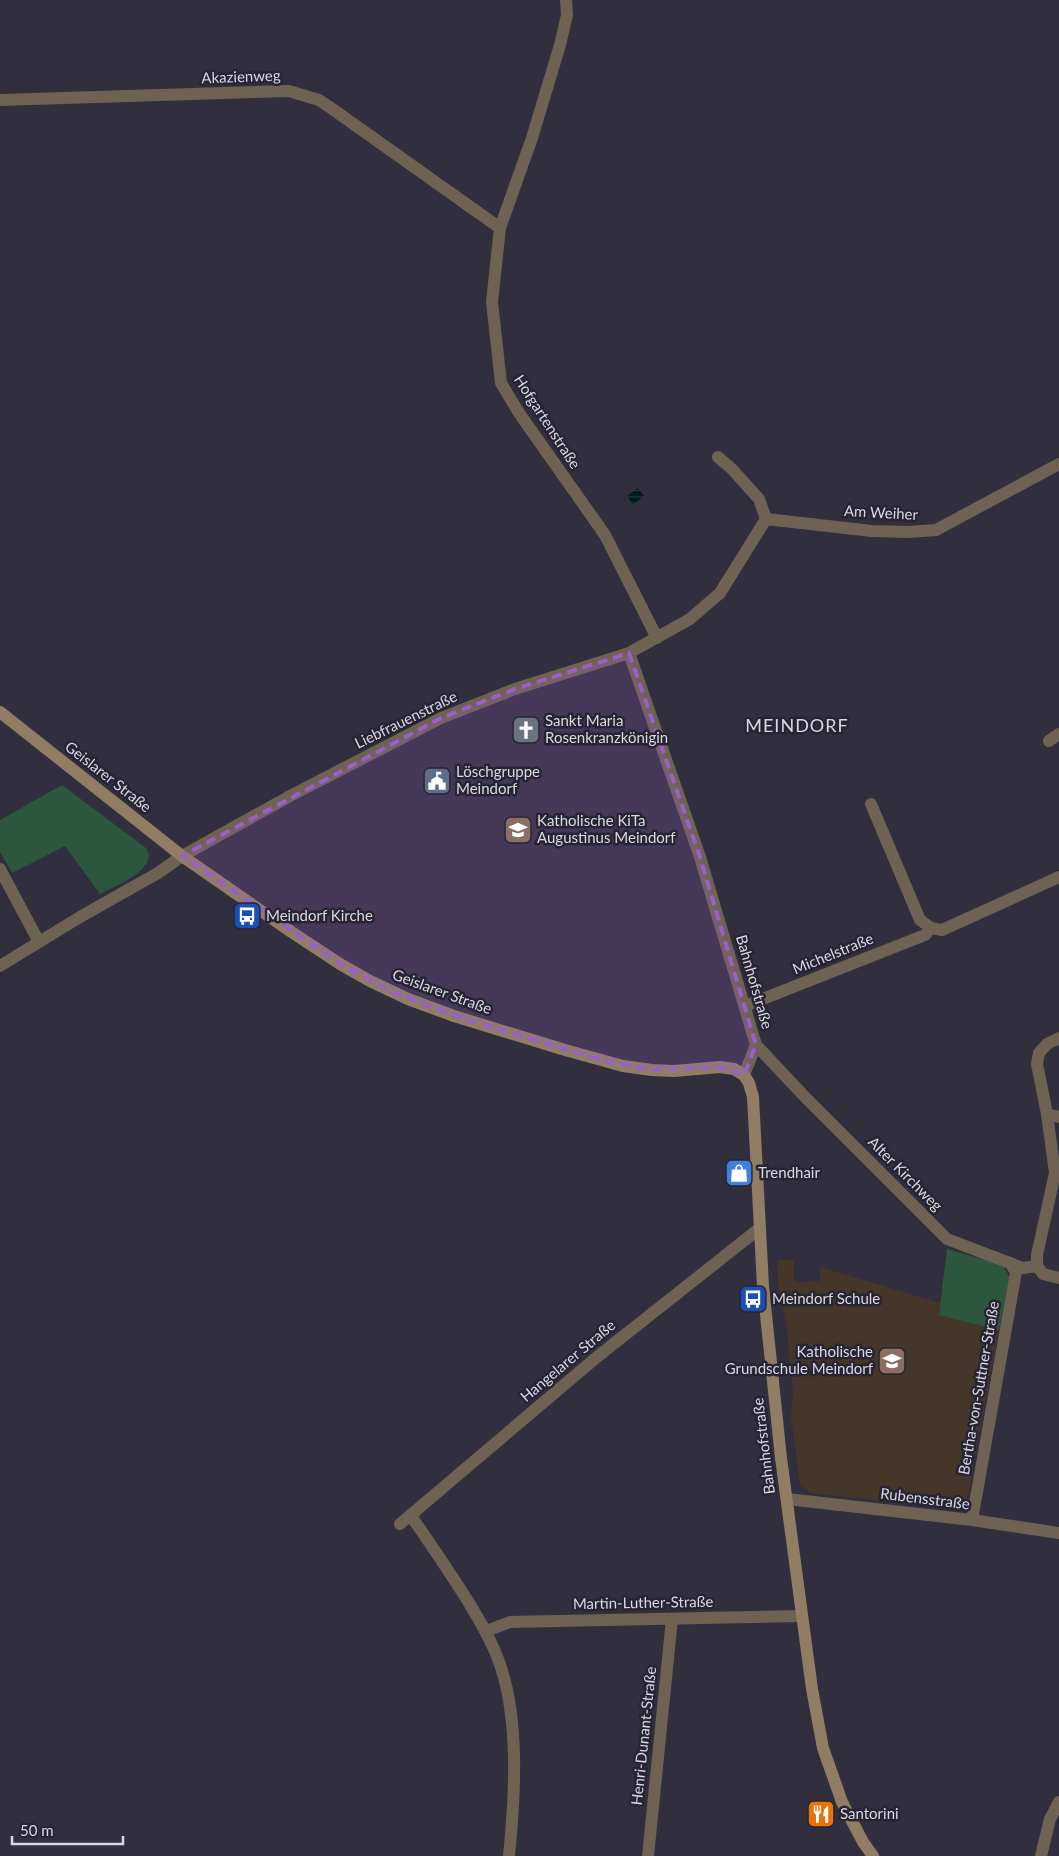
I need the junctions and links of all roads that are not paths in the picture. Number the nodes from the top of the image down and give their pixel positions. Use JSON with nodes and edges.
{"nodes":[{"id":1,"x":566,"y":0,"type":"edge"},
{"id":2,"x":0,"y":100,"type":"edge"},
{"id":3,"x":500,"y":228,"type":"junction"},
{"id":4,"x":718,"y":456,"type":"dead end"},
{"id":5,"x":1059,"y":464,"type":"edge"},
{"id":6,"x":766,"y":518,"type":"junction"},
{"id":7,"x":657,"y":638,"type":"junction"},
{"id":8,"x":629,"y":653,"type":"junction"},
{"id":9,"x":0,"y":712,"type":"edge"},
{"id":10,"x":871,"y":804,"type":"dead end"},
{"id":11,"x":182,"y":856,"type":"junction"},
{"id":12,"x":0,"y":869,"type":"edge"},
{"id":13,"x":1059,"y":877,"type":"edge"},
{"id":14,"x":931,"y":928,"type":"junction"},
{"id":15,"x":39,"y":942,"type":"junction"},
{"id":16,"x":0,"y":966,"type":"edge"},
{"id":17,"x":745,"y":1006,"type":"junction"},
{"id":18,"x":1059,"y":1038,"type":"edge"},
{"id":19,"x":756,"y":1045,"type":"junction"},
{"id":20,"x":744,"y":1075,"type":"junction"},
{"id":21,"x":1053,"y":1115,"type":"edge"},
{"id":22,"x":760,"y":1228,"type":"junction"},
{"id":23,"x":1010,"y":1263,"type":"junction"},
{"id":24,"x":1037,"y":1266,"type":"junction"},
{"id":25,"x":1059,"y":1278,"type":"edge"},
{"id":26,"x":787,"y":1499,"type":"junction"},
{"id":27,"x":411,"y":1516,"type":"junction"},
{"id":28,"x":972,"y":1520,"type":"junction"},
{"id":29,"x":400,"y":1524,"type":"dead end"},
{"id":30,"x":1059,"y":1533,"type":"edge"},
{"id":31,"x":802,"y":1616,"type":"junction"},
{"id":32,"x":672,"y":1619,"type":"junction"},
{"id":33,"x":486,"y":1631,"type":"junction"},
{"id":34,"x":1059,"y":1802,"type":"edge"},
{"id":35,"x":509,"y":1856,"type":"edge"},
{"id":36,"x":648,"y":1856,"type":"edge"},
{"id":37,"x":873,"y":1856,"type":"edge"},
{"id":38,"x":1041,"y":1856,"type":"edge"}],
"edges":[{"from":1,"to":3,"type":"street","name":"Hofgartenstraße"},
{"from":2,"to":3,"type":"street","name":"Akazienweg"},
{"from":3,"to":7,"type":"street","name":"Hofgartenstraße"},
{"from":4,"to":6,"type":"street"},
{"from":5,"to":6,"type":"street","name":"Am Weiher"},
{"from":6,"to":7,"type":"street","name":"Liebfrauenstraße"},
{"from":7,"to":8,"type":"street","name":"Liebfrauenstraße"},
{"from":8,"to":11,"type":"street","name":"Liebfrauenstraße"},
{"from":8,"to":17,"type":"street","name":"Bahnhofstraße"},
{"from":9,"to":11,"type":"main road","name":"Geislarer Straße"},
{"from":10,"to":14,"type":"street"},
{"from":11,"to":15,"type":"street","name":"Liebfrauenstraße"},
{"from":11,"to":20,"type":"main road","name":"Geislarer Straße"},
{"from":12,"to":15,"type":"street"},
{"from":13,"to":14,"type":"street","name":"Michelstraße"},
{"from":14,"to":17,"type":"street","name":"Michelstraße"},
{"from":15,"to":16,"type":"street","name":"Liebfrauenstraße"},
{"from":17,"to":19,"type":"street","name":"Bahnhofstraße"},
{"from":18,"to":21,"type":"street"},
{"from":19,"to":20,"type":"street","name":"Bahnhofstraße"},
{"from":19,"to":23,"type":"street","name":"Alter Kirchweg"},
{"from":20,"to":22,"type":"main road","name":"Bahnhofstraße"},
{"from":21,"to":24,"type":"street"},
{"from":22,"to":26,"type":"main road","name":"Bahnhofstraße"},
{"from":22,"to":27,"type":"street","name":"Hangelarer Straße"},
{"from":23,"to":24,"type":"street","name":"Alter Kirchweg"},
{"from":23,"to":28,"type":"street","name":"Bertha-von-Suttner-Straße"},
{"from":24,"to":25,"type":"street","name":"Alter Kirchweg"},
{"from":26,"to":28,"type":"street","name":"Rubensstraße"},
{"from":26,"to":31,"type":"main road","name":"Bahnhofstraße"},
{"from":27,"to":29,"type":"street","name":"Hangelarer Straße"},
{"from":27,"to":33,"type":"street"},
{"from":28,"to":30,"type":"street","name":"Rubensstraße"},
{"from":31,"to":32,"type":"street","name":"Martin-Luther-Straße"},
{"from":31,"to":37,"type":"main road","name":"Bahnhofstraße"},
{"from":32,"to":33,"type":"street","name":"Martin-Luther-Straße"},
{"from":32,"to":36,"type":"street","name":"Henri-Dunant-Straße"},
{"from":33,"to":35,"type":"street"},
{"from":34,"to":38,"type":"street"}]}
